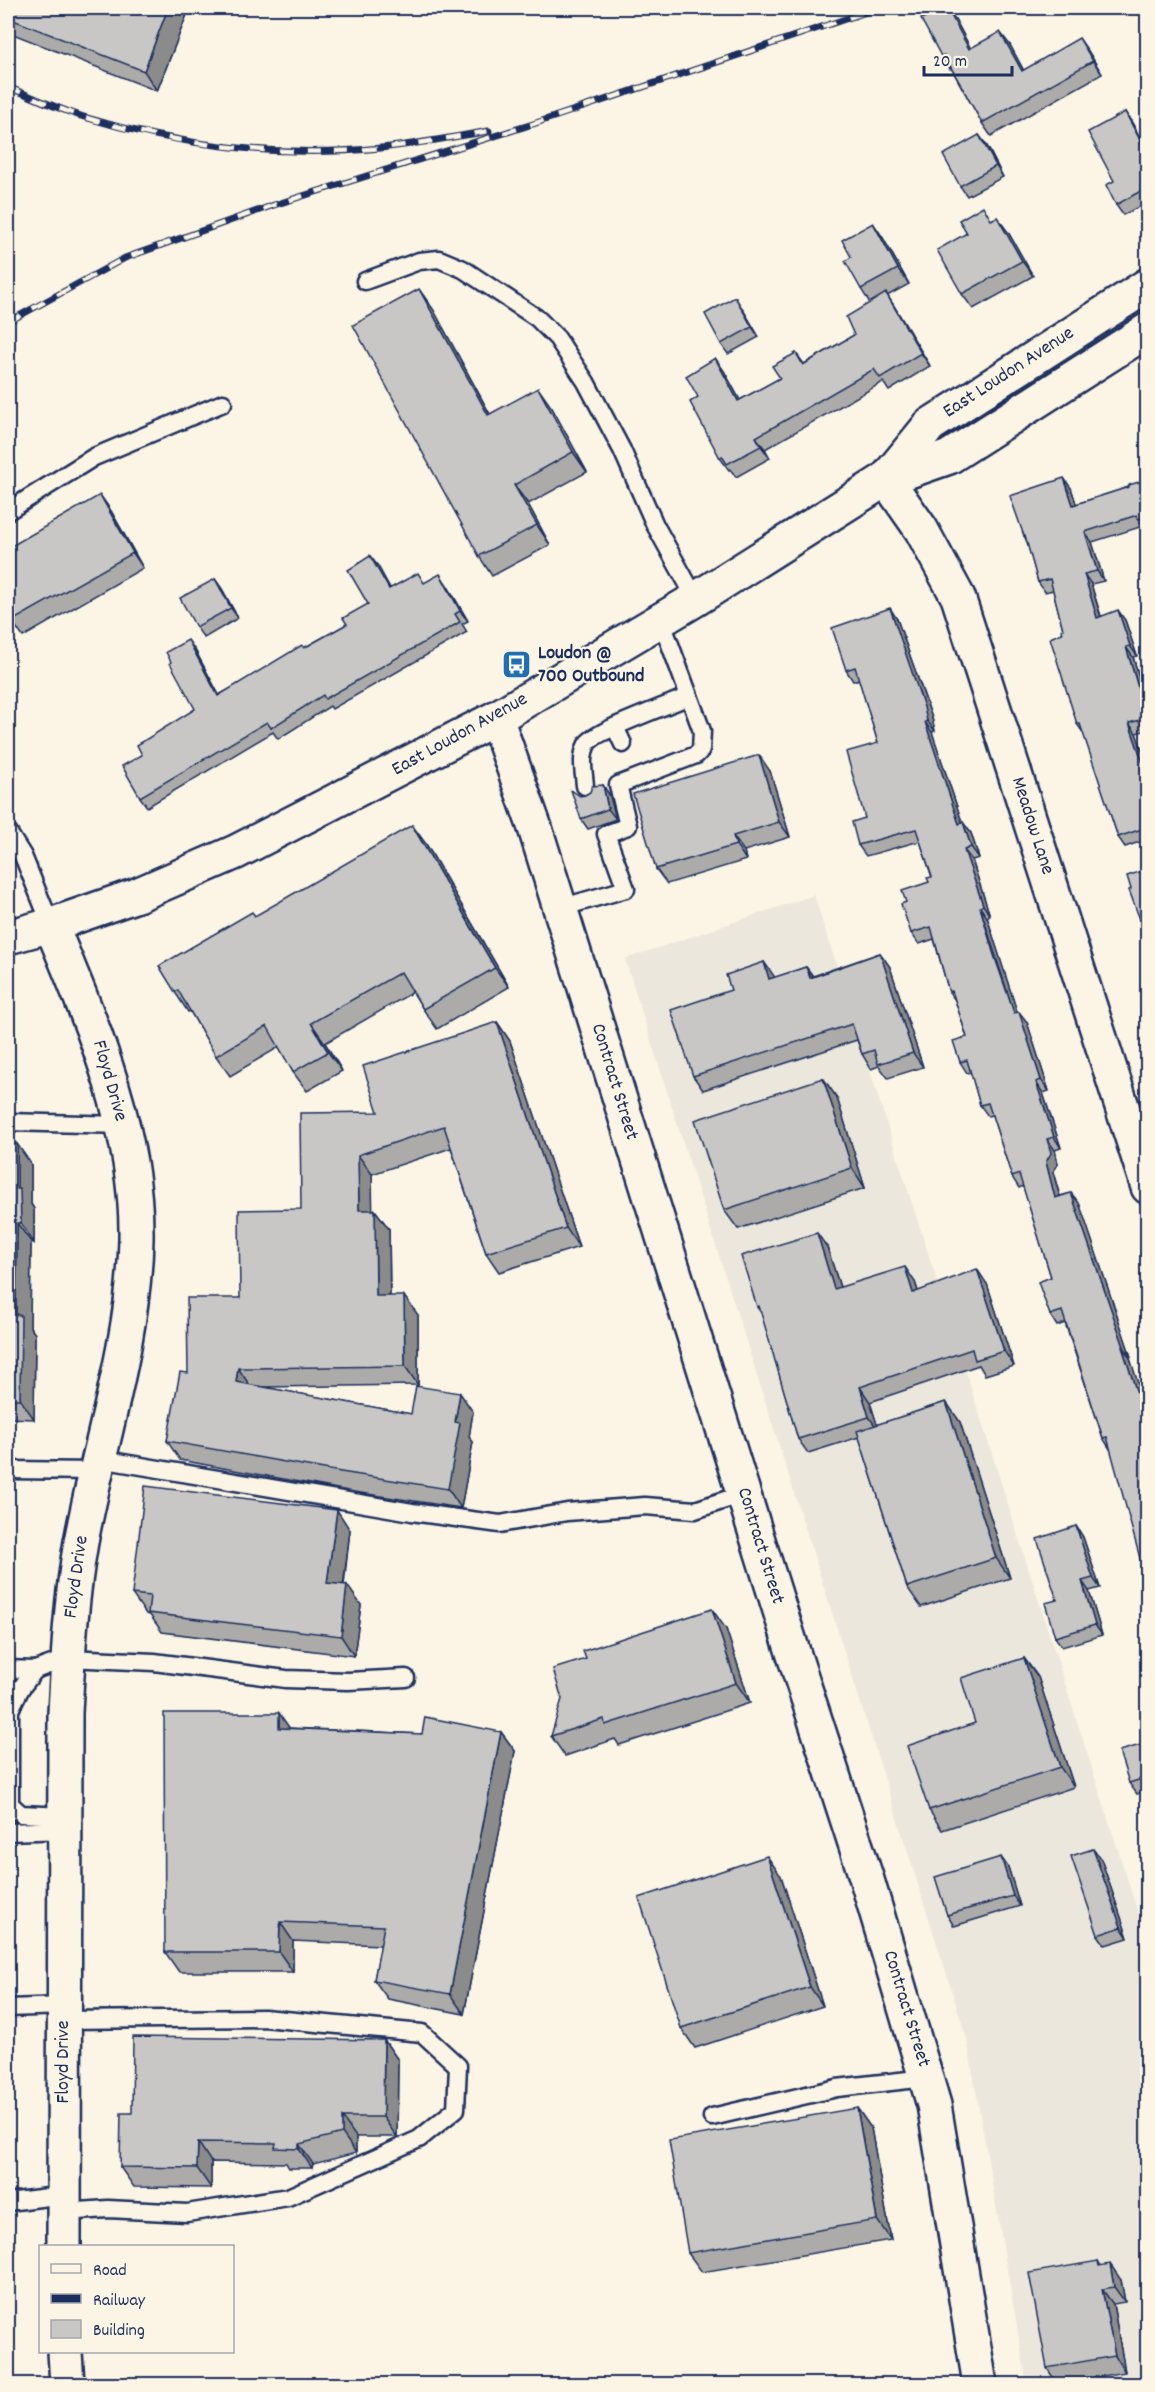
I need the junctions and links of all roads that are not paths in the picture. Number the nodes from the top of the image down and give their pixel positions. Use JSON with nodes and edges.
{"nodes":[{"id":1,"x":365,"y":281,"type":"dead end"},
{"id":2,"x":1148,"y":285,"type":"edge"},
{"id":3,"x":1148,"y":330,"type":"edge"},
{"id":4,"x":223,"y":403,"type":"dead end"},
{"id":5,"x":886,"y":479,"type":"junction"},
{"id":6,"x":8,"y":511,"type":"edge"},
{"id":7,"x":696,"y":599,"type":"junction"},
{"id":8,"x":662,"y":620,"type":"junction"},
{"id":9,"x":689,"y":696,"type":"junction"},
{"id":10,"x":496,"y":718,"type":"junction"},
{"id":11,"x":615,"y":727,"type":"junction"},
{"id":12,"x":623,"y":744,"type":"dead end"},
{"id":13,"x":599,"y":788,"type":"junction"},
{"id":14,"x":8,"y":832,"type":"edge"},
{"id":15,"x":560,"y":908,"type":"junction"},
{"id":16,"x":51,"y":926,"type":"junction"},
{"id":17,"x":8,"y":937,"type":"edge"},
{"id":18,"x":8,"y":1122,"type":"edge"},
{"id":19,"x":122,"y":1125,"type":"junction"},
{"id":20,"x":1148,"y":1186,"type":"edge"},
{"id":21,"x":98,"y":1465,"type":"junction"},
{"id":22,"x":8,"y":1470,"type":"edge"},
{"id":23,"x":743,"y":1494,"type":"junction"},
{"id":24,"x":68,"y":1658,"type":"junction"},
{"id":25,"x":8,"y":1669,"type":"edge"},
{"id":26,"x":35,"y":1670,"type":"junction"},
{"id":27,"x":406,"y":1678,"type":"dead end"},
{"id":28,"x":65,"y":1823,"type":"junction"},
{"id":29,"x":8,"y":1832,"type":"edge"},
{"id":30,"x":8,"y":2008,"type":"edge"},
{"id":31,"x":64,"y":2013,"type":"junction"},
{"id":32,"x":926,"y":2078,"type":"junction"},
{"id":33,"x":712,"y":2117,"type":"dead end"},
{"id":34,"x":8,"y":2202,"type":"edge"},
{"id":35,"x":64,"y":2204,"type":"junction"},
{"id":36,"x":64,"y":2245,"type":"edge"},
{"id":37,"x":65,"y":2353,"type":"edge"},
{"id":38,"x":67,"y":2385,"type":"edge"},
{"id":39,"x":980,"y":2385,"type":"edge"}],
"edges":[{"from":1,"to":7,"type":"lane"},
{"from":2,"to":5,"type":"street","name":"East Loudon Avenue"},
{"from":3,"to":5,"type":"street","name":"East Loudon Avenue"},
{"from":4,"to":6,"type":"lane"},
{"from":5,"to":7,"type":"street","name":"East Loudon Avenue"},
{"from":5,"to":20,"type":"street","name":"Meadow Lane"},
{"from":7,"to":8,"type":"street","name":"East Loudon Avenue"},
{"from":8,"to":9,"type":"lane"},
{"from":8,"to":10,"type":"street","name":"East Loudon Avenue"},
{"from":9,"to":11,"type":"lane"},
{"from":9,"to":13,"type":"lane"},
{"from":10,"to":15,"type":"street","name":"Contract Street"},
{"from":10,"to":16,"type":"street","name":"East Loudon Avenue"},
{"from":11,"to":12,"type":"lane"},
{"from":11,"to":13,"type":"lane"},
{"from":13,"to":15,"type":"lane"},
{"from":14,"to":16,"type":"lane"},
{"from":15,"to":23,"type":"street","name":"Contract Street"},
{"from":16,"to":17,"type":"street","name":"East Loudon Avenue"},
{"from":16,"to":19,"type":"street","name":"Floyd Drive"},
{"from":18,"to":19,"type":"lane"},
{"from":19,"to":21,"type":"street","name":"Floyd Drive"},
{"from":21,"to":22,"type":"lane"},
{"from":21,"to":23,"type":"lane"},
{"from":21,"to":24,"type":"street","name":"Floyd Drive"},
{"from":23,"to":32,"type":"street","name":"Contract Street"},
{"from":24,"to":26,"type":"lane"},
{"from":24,"to":27,"type":"lane"},
{"from":24,"to":28,"type":"street","name":"Floyd Drive"},
{"from":25,"to":26,"type":"lane"},
{"from":26,"to":28,"type":"lane"},
{"from":28,"to":29,"type":"lane"},
{"from":28,"to":31,"type":"street","name":"Floyd Drive"},
{"from":30,"to":31,"type":"lane"},
{"from":31,"to":35,"type":"street","name":"Floyd Drive"},
{"from":31,"to":35,"type":"lane"},
{"from":32,"to":33,"type":"lane"},
{"from":32,"to":39,"type":"street","name":"Contract Street"},
{"from":34,"to":35,"type":"lane"},
{"from":35,"to":36,"type":"street","name":"Floyd Drive"},
{"from":37,"to":38,"type":"street"}]}
